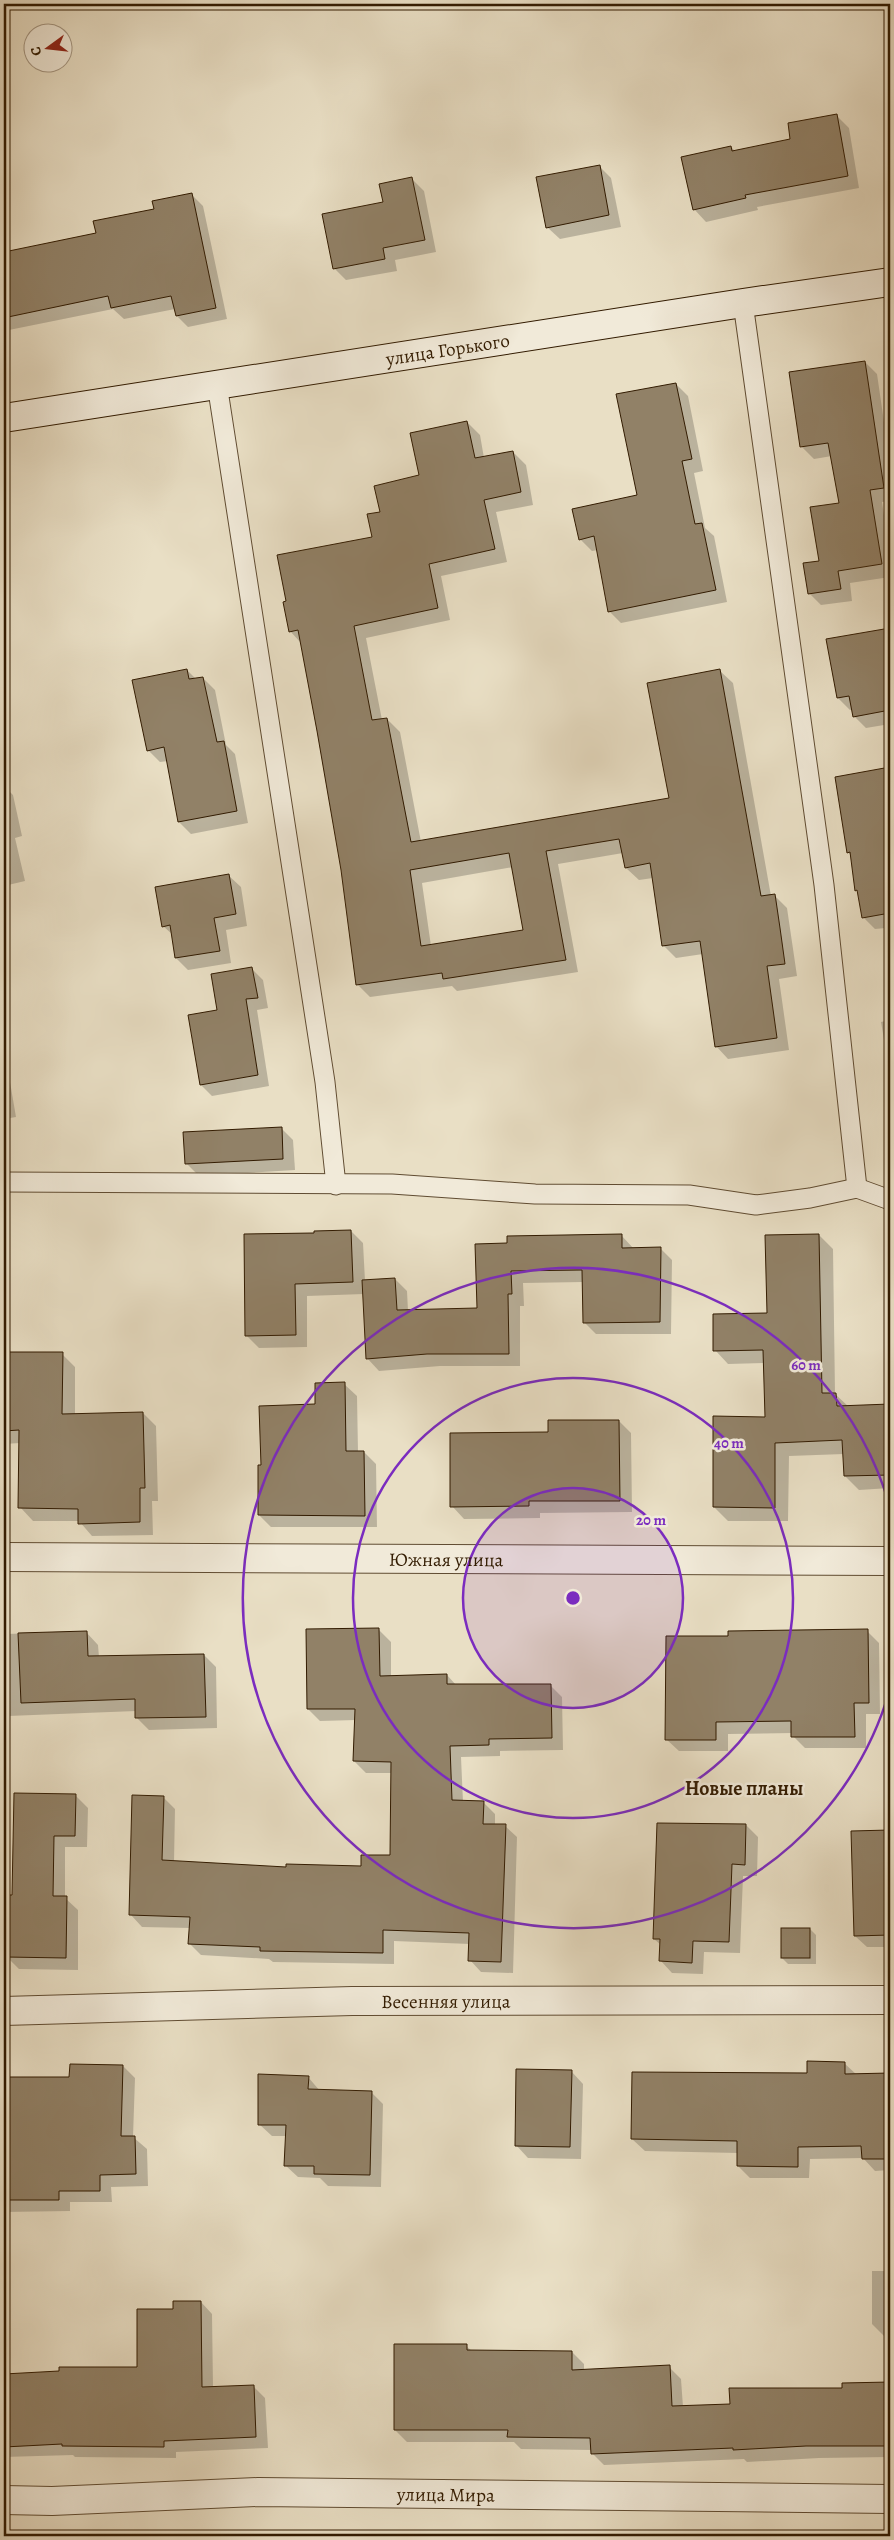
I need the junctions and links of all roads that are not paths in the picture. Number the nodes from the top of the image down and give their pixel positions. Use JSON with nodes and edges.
{"nodes":[{"id":1,"x":890,"y":282,"type":"edge"},
{"id":2,"x":743,"y":302,"type":"junction"},
{"id":3,"x":217,"y":384,"type":"junction"},
{"id":4,"x":4,"y":418,"type":"edge"},
{"id":5,"x":4,"y":1182,"type":"edge"},
{"id":6,"x":336,"y":1185,"type":"junction"},
{"id":7,"x":857,"y":1188,"type":"junction"},
{"id":8,"x":890,"y":1200,"type":"edge"},
{"id":9,"x":4,"y":1558,"type":"edge"},
{"id":10,"x":890,"y":1561,"type":"edge"},
{"id":11,"x":890,"y":2000,"type":"edge"},
{"id":12,"x":4,"y":2011,"type":"edge"},
{"id":13,"x":890,"y":2499,"type":"edge"},
{"id":14,"x":4,"y":2500,"type":"edge"}],
"edges":[{"from":1,"to":2,"type":"street","name":"улица Горького"},
{"from":2,"to":3,"type":"street","name":"улица Горького"},
{"from":2,"to":7,"type":"lane"},
{"from":3,"to":4,"type":"street","name":"улица Горького"},
{"from":3,"to":6,"type":"lane"},
{"from":5,"to":6,"type":"lane"},
{"from":6,"to":7,"type":"lane"},
{"from":7,"to":8,"type":"lane"},
{"from":9,"to":10,"type":"street","name":"Южная улица"},
{"from":11,"to":12,"type":"street","name":"Весенняя улица"},
{"from":13,"to":14,"type":"street","name":"улица Мира"}]}
